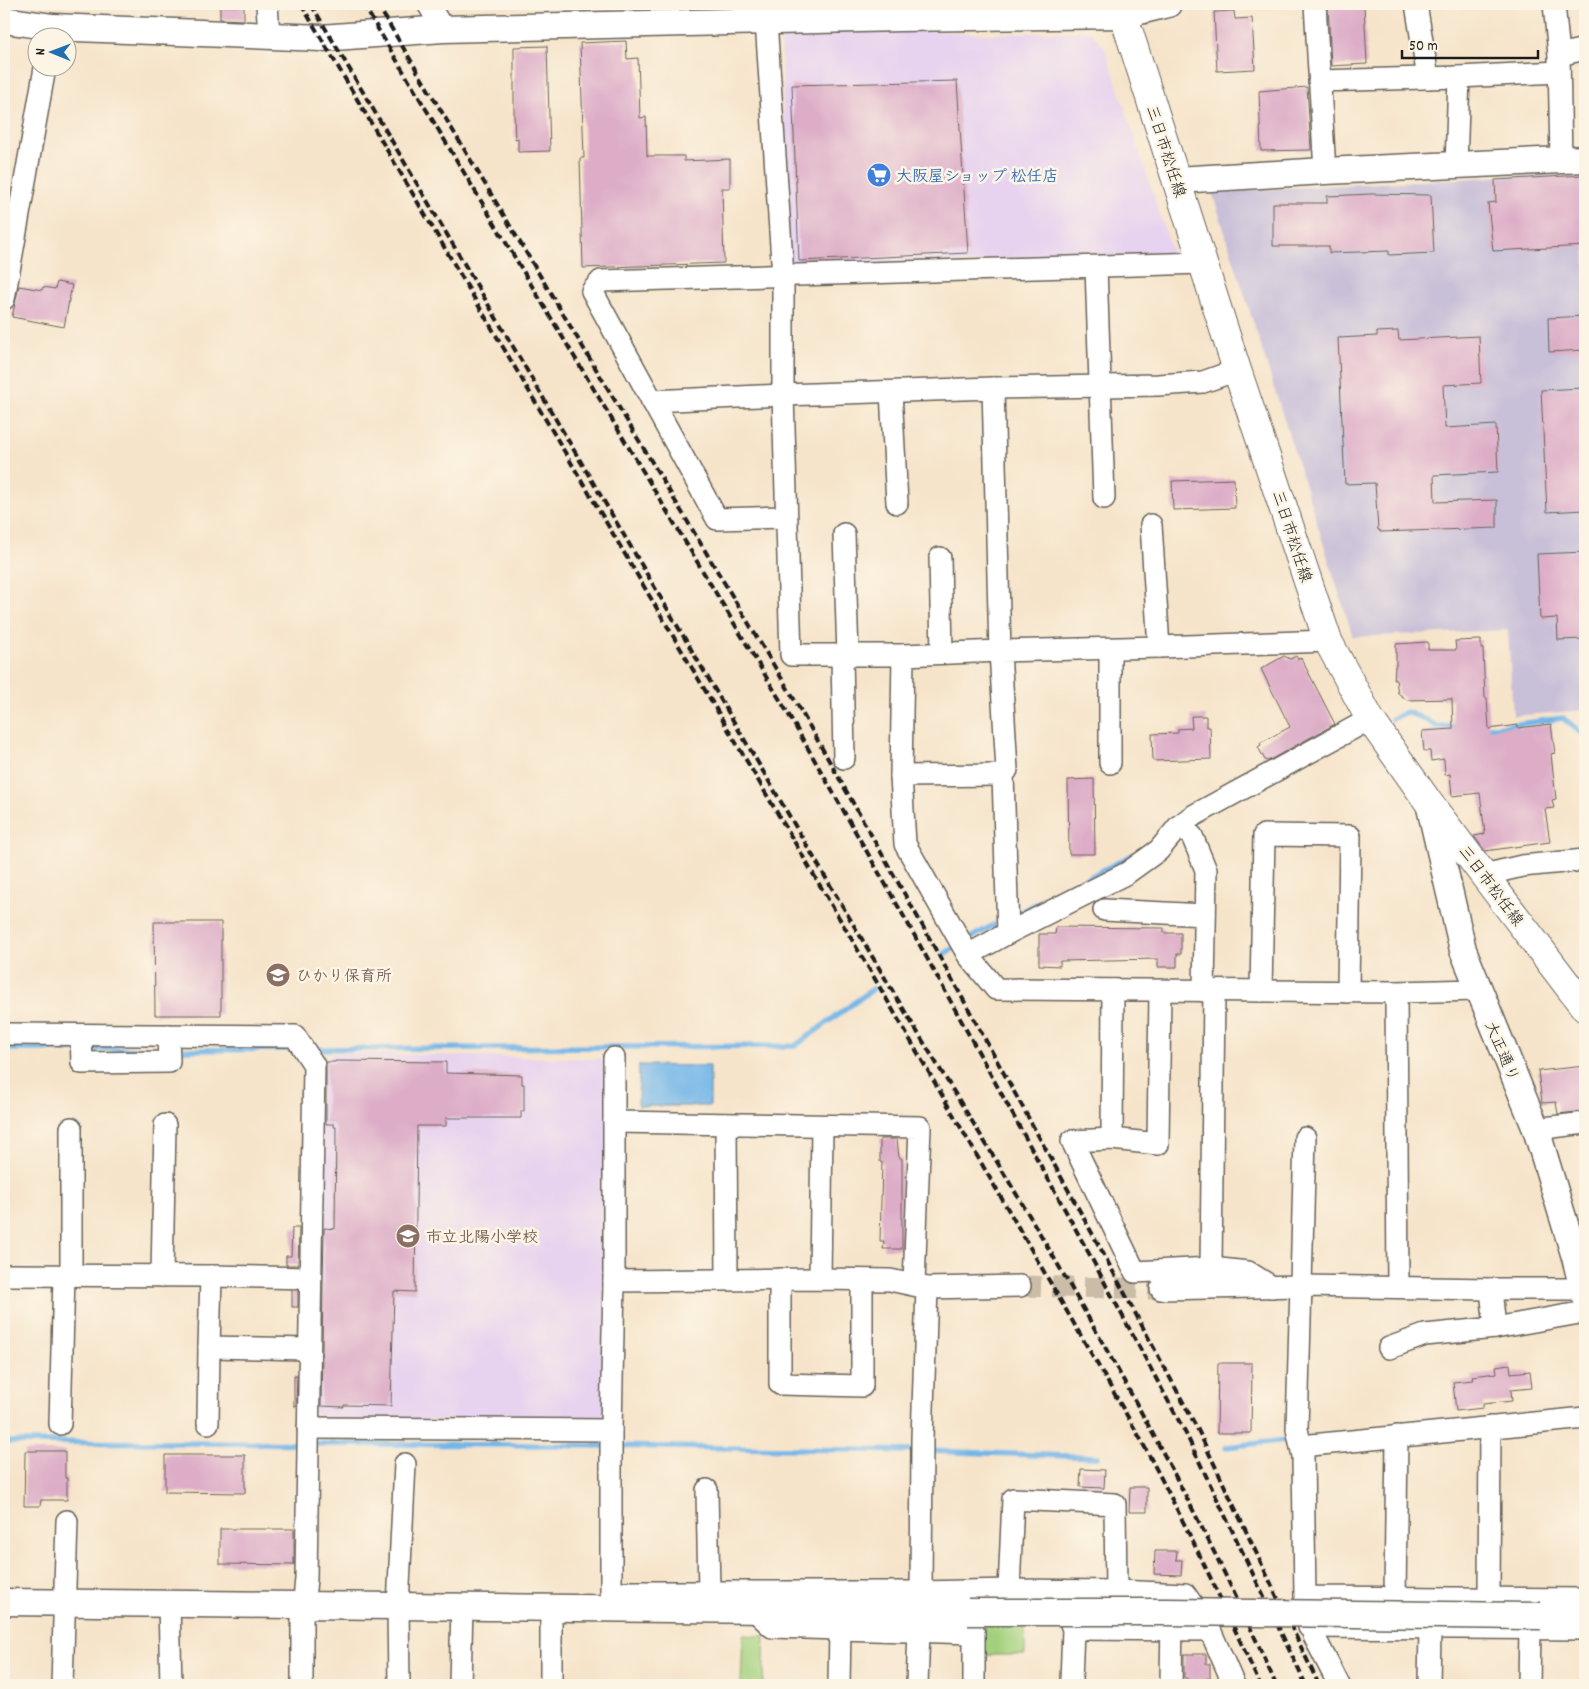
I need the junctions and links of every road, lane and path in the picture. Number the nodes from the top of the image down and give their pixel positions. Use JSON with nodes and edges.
{"nodes":[{"id":1,"x":267,"y":4,"type":"edge"},
{"id":2,"x":428,"y":4,"type":"edge"},
{"id":3,"x":1168,"y":4,"type":"edge"},
{"id":4,"x":1315,"y":4,"type":"edge"},
{"id":5,"x":1416,"y":4,"type":"edge"},
{"id":6,"x":1554,"y":4,"type":"edge"},
{"id":7,"x":1122,"y":10,"type":"edge"},
{"id":8,"x":4,"y":20,"type":"edge"},
{"id":9,"x":766,"y":21,"type":"junction"},
{"id":10,"x":36,"y":28,"type":"edge"},
{"id":11,"x":443,"y":29,"type":"junction"},
{"id":12,"x":78,"y":32,"type":"edge"},
{"id":13,"x":269,"y":36,"type":"junction"},
{"id":14,"x":1585,"y":49,"type":"edge"},
{"id":15,"x":1559,"y":63,"type":"junction"},
{"id":16,"x":1459,"y":77,"type":"junction"},
{"id":17,"x":43,"y":78,"type":"edge"},
{"id":18,"x":1428,"y":78,"type":"junction"},
{"id":19,"x":1319,"y":81,"type":"junction"},
{"id":20,"x":1573,"y":160,"type":"edge"},
{"id":21,"x":1456,"y":165,"type":"junction"},
{"id":22,"x":1325,"y":171,"type":"junction"},
{"id":23,"x":1177,"y":180,"type":"junction"},
{"id":24,"x":1203,"y":263,"type":"junction"},
{"id":25,"x":1096,"y":267,"type":"junction"},
{"id":26,"x":783,"y":276,"type":"junction"},
{"id":27,"x":4,"y":299,"type":"edge"},
{"id":28,"x":1237,"y":370,"type":"junction"},
{"id":29,"x":1100,"y":386,"type":"junction"},
{"id":30,"x":993,"y":388,"type":"junction"},
{"id":31,"x":891,"y":392,"type":"junction"},
{"id":32,"x":782,"y":395,"type":"junction"},
{"id":33,"x":652,"y":401,"type":"junction"},
{"id":34,"x":1104,"y":498,"type":"dead end"},
{"id":35,"x":897,"y":503,"type":"dead end"},
{"id":36,"x":786,"y":517,"type":"junction"},
{"id":37,"x":1151,"y":525,"type":"dead end"},
{"id":38,"x":844,"y":534,"type":"dead end"},
{"id":39,"x":940,"y":558,"type":"dead end"},
{"id":40,"x":1328,"y":641,"type":"junction"},
{"id":41,"x":1159,"y":647,"type":"junction"},
{"id":42,"x":1110,"y":648,"type":"junction"},
{"id":43,"x":1000,"y":651,"type":"junction"},
{"id":44,"x":942,"y":653,"type":"junction"},
{"id":45,"x":845,"y":655,"type":"junction"},
{"id":46,"x":903,"y":655,"type":"junction"},
{"id":47,"x":1370,"y":719,"type":"junction"},
{"id":48,"x":844,"y":758,"type":"dead end"},
{"id":49,"x":1110,"y":763,"type":"dead end"},
{"id":50,"x":1003,"y":775,"type":"junction"},
{"id":51,"x":901,"y":776,"type":"junction"},
{"id":52,"x":1429,"y":803,"type":"junction"},
{"id":53,"x":1179,"y":826,"type":"junction"},
{"id":54,"x":1585,"y":860,"type":"edge"},
{"id":55,"x":1484,"y":875,"type":"junction"},
{"id":56,"x":1104,"y":910,"type":"dead end"},
{"id":57,"x":1205,"y":915,"type":"junction"},
{"id":58,"x":1008,"y":933,"type":"junction"},
{"id":59,"x":968,"y":955,"type":"junction"},
{"id":60,"x":1113,"y":990,"type":"junction"},
{"id":61,"x":1478,"y":990,"type":"junction"},
{"id":62,"x":1160,"y":991,"type":"junction"},
{"id":63,"x":1209,"y":991,"type":"junction"},
{"id":64,"x":1261,"y":991,"type":"junction"},
{"id":65,"x":1348,"y":992,"type":"junction"},
{"id":66,"x":1396,"y":992,"type":"junction"},
{"id":67,"x":1585,"y":1008,"type":"edge"},
{"id":68,"x":4,"y":1034,"type":"edge"},
{"id":69,"x":81,"y":1035,"type":"junction"},
{"id":70,"x":168,"y":1036,"type":"junction"},
{"id":71,"x":614,"y":1058,"type":"dead end"},
{"id":72,"x":614,"y":1122,"type":"junction"},
{"id":73,"x":726,"y":1124,"type":"junction"},
{"id":74,"x":1585,"y":1124,"type":"edge"},
{"id":75,"x":165,"y":1126,"type":"dead end"},
{"id":76,"x":822,"y":1126,"type":"junction"},
{"id":77,"x":71,"y":1128,"type":"dead end"},
{"id":78,"x":1536,"y":1129,"type":"junction"},
{"id":79,"x":1304,"y":1138,"type":"dead end"},
{"id":80,"x":1112,"y":1139,"type":"junction"},
{"id":81,"x":1580,"y":1257,"type":"edge"},
{"id":82,"x":1211,"y":1268,"type":"junction"},
{"id":83,"x":4,"y":1276,"type":"edge"},
{"id":84,"x":67,"y":1276,"type":"junction"},
{"id":85,"x":162,"y":1276,"type":"junction"},
{"id":86,"x":211,"y":1276,"type":"junction"},
{"id":87,"x":310,"y":1278,"type":"junction"},
{"id":88,"x":727,"y":1279,"type":"junction"},
{"id":89,"x":780,"y":1279,"type":"junction"},
{"id":90,"x":820,"y":1279,"type":"junction"},
{"id":91,"x":862,"y":1280,"type":"junction"},
{"id":92,"x":614,"y":1281,"type":"junction"},
{"id":93,"x":921,"y":1286,"type":"junction"},
{"id":94,"x":1020,"y":1286,"type":"tunnel mouth"},
{"id":95,"x":1302,"y":1286,"type":"junction"},
{"id":96,"x":1272,"y":1287,"type":"junction"},
{"id":97,"x":1398,"y":1288,"type":"junction"},
{"id":98,"x":1492,"y":1289,"type":"junction"},
{"id":99,"x":1161,"y":1290,"type":"tunnel mouth"},
{"id":100,"x":1584,"y":1299,"type":"edge"},
{"id":101,"x":1495,"y":1328,"type":"junction"},
{"id":102,"x":209,"y":1346,"type":"junction"},
{"id":103,"x":1388,"y":1348,"type":"dead end"},
{"id":104,"x":308,"y":1349,"type":"junction"},
{"id":105,"x":1585,"y":1418,"type":"edge"},
{"id":106,"x":208,"y":1423,"type":"dead end"},
{"id":107,"x":60,"y":1424,"type":"dead end"},
{"id":108,"x":1490,"y":1427,"type":"junction"},
{"id":109,"x":1397,"y":1436,"type":"junction"},
{"id":110,"x":308,"y":1438,"type":"junction"},
{"id":111,"x":611,"y":1441,"type":"junction"},
{"id":112,"x":1300,"y":1441,"type":"junction"},
{"id":113,"x":405,"y":1464,"type":"dead end"},
{"id":114,"x":707,"y":1490,"type":"dead end"},
{"id":115,"x":67,"y":1520,"type":"dead end"},
{"id":116,"x":1009,"y":1590,"type":"junction"},
{"id":117,"x":1072,"y":1590,"type":"junction"},
{"id":118,"x":1116,"y":1591,"type":"junction"},
{"id":119,"x":709,"y":1592,"type":"junction"},
{"id":120,"x":921,"y":1592,"type":"junction"},
{"id":121,"x":1171,"y":1593,"type":"junction"},
{"id":122,"x":1310,"y":1598,"type":"junction"},
{"id":123,"x":1395,"y":1598,"type":"junction"},
{"id":124,"x":1449,"y":1598,"type":"junction"},
{"id":125,"x":1489,"y":1598,"type":"junction"},
{"id":126,"x":1585,"y":1599,"type":"edge"},
{"id":127,"x":4,"y":1602,"type":"edge"},
{"id":128,"x":64,"y":1603,"type":"junction"},
{"id":129,"x":169,"y":1604,"type":"junction"},
{"id":130,"x":304,"y":1606,"type":"junction"},
{"id":131,"x":398,"y":1606,"type":"junction"},
{"id":132,"x":462,"y":1606,"type":"junction"},
{"id":133,"x":552,"y":1607,"type":"junction"},
{"id":134,"x":752,"y":1609,"type":"junction"},
{"id":135,"x":1585,"y":1616,"type":"edge"},
{"id":136,"x":1536,"y":1623,"type":"junction"},
{"id":137,"x":840,"y":1629,"type":"junction"},
{"id":138,"x":1073,"y":1629,"type":"junction"},
{"id":139,"x":1172,"y":1629,"type":"junction"},
{"id":140,"x":1439,"y":1629,"type":"junction"},
{"id":141,"x":1585,"y":1629,"type":"edge"},
{"id":142,"x":1210,"y":1630,"type":"junction"},
{"id":143,"x":919,"y":1631,"type":"junction"},
{"id":144,"x":1314,"y":1636,"type":"dead end"},
{"id":145,"x":1071,"y":1680,"type":"dead end"},
{"id":146,"x":62,"y":1685,"type":"edge"},
{"id":147,"x":170,"y":1685,"type":"edge"},
{"id":148,"x":302,"y":1685,"type":"edge"},
{"id":149,"x":399,"y":1685,"type":"edge"},
{"id":150,"x":460,"y":1685,"type":"edge"},
{"id":151,"x":551,"y":1685,"type":"edge"},
{"id":152,"x":840,"y":1685,"type":"edge"},
{"id":153,"x":917,"y":1685,"type":"edge"},
{"id":154,"x":974,"y":1685,"type":"edge"},
{"id":155,"x":1172,"y":1685,"type":"edge"},
{"id":156,"x":1234,"y":1685,"type":"edge"},
{"id":157,"x":1339,"y":1685,"type":"edge"},
{"id":158,"x":1429,"y":1685,"type":"edge"},
{"id":159,"x":1529,"y":1685,"type":"edge"}],
"edges":[{"from":1,"to":13,"type":"street"},
{"from":2,"to":11,"type":"street"},
{"from":3,"to":7,"type":"street"},
{"from":4,"to":19,"type":"street"},
{"from":5,"to":18,"type":"street"},
{"from":6,"to":15,"type":"street"},
{"from":7,"to":9,"type":"street"},
{"from":7,"to":23,"type":"main road","name":"三日市松任線"},
{"from":8,"to":10,"type":"street"},
{"from":9,"to":11,"type":"street"},
{"from":9,"to":26,"type":"street"},
{"from":11,"to":13,"type":"street"},
{"from":12,"to":13,"type":"street"},
{"from":14,"to":15,"type":"street"},
{"from":15,"to":16,"type":"street"},
{"from":15,"to":20,"type":"street"},
{"from":16,"to":18,"type":"street"},
{"from":16,"to":21,"type":"street"},
{"from":17,"to":27,"type":"street"},
{"from":18,"to":19,"type":"street"},
{"from":19,"to":22,"type":"street"},
{"from":20,"to":21,"type":"street"},
{"from":21,"to":22,"type":"street"},
{"from":22,"to":23,"type":"street"},
{"from":23,"to":24,"type":"main road","name":"三日市松任線"},
{"from":24,"to":25,"type":"street"},
{"from":24,"to":28,"type":"main road","name":"三日市松任線"},
{"from":25,"to":26,"type":"street"},
{"from":25,"to":29,"type":"street"},
{"from":26,"to":32,"type":"street"},
{"from":26,"to":33,"type":"street"},
{"from":28,"to":29,"type":"street"},
{"from":28,"to":40,"type":"main road","name":"三日市松任線"},
{"from":29,"to":30,"type":"street"},
{"from":29,"to":34,"type":"street"},
{"from":30,"to":31,"type":"street"},
{"from":30,"to":43,"type":"street"},
{"from":31,"to":32,"type":"street"},
{"from":31,"to":35,"type":"street"},
{"from":32,"to":33,"type":"street"},
{"from":32,"to":36,"type":"street"},
{"from":33,"to":36,"type":"street"},
{"from":36,"to":45,"type":"street"},
{"from":37,"to":41,"type":"street"},
{"from":38,"to":45,"type":"street"},
{"from":39,"to":44,"type":"street"},
{"from":40,"to":41,"type":"street"},
{"from":40,"to":47,"type":"main road","name":"三日市松任線"},
{"from":41,"to":42,"type":"street"},
{"from":42,"to":43,"type":"street"},
{"from":42,"to":49,"type":"street"},
{"from":43,"to":44,"type":"street"},
{"from":43,"to":50,"type":"street"},
{"from":44,"to":46,"type":"street"},
{"from":45,"to":46,"type":"street"},
{"from":45,"to":48,"type":"street"},
{"from":46,"to":51,"type":"street"},
{"from":47,"to":52,"type":"main road","name":"三日市松任線"},
{"from":47,"to":53,"type":"street"},
{"from":50,"to":51,"type":"street"},
{"from":50,"to":58,"type":"street"},
{"from":51,"to":59,"type":"street"},
{"from":52,"to":55,"type":"main road","name":"三日市松任線"},
{"from":52,"to":61,"type":"street","name":"大正通り"},
{"from":53,"to":57,"type":"street"},
{"from":53,"to":58,"type":"street"},
{"from":54,"to":55,"type":"street"},
{"from":55,"to":67,"type":"main road","name":"三日市松任線"},
{"from":56,"to":57,"type":"street"},
{"from":57,"to":63,"type":"street"},
{"from":58,"to":59,"type":"street"},
{"from":59,"to":60,"type":"street"},
{"from":60,"to":62,"type":"street"},
{"from":60,"to":80,"type":"street"},
{"from":61,"to":66,"type":"street"},
{"from":61,"to":78,"type":"street","name":"大正通り"},
{"from":62,"to":63,"type":"street"},
{"from":62,"to":80,"type":"street"},
{"from":63,"to":64,"type":"street"},
{"from":63,"to":82,"type":"street"},
{"from":64,"to":65,"type":"street"},
{"from":64,"to":65,"type":"street"},
{"from":65,"to":66,"type":"street"},
{"from":66,"to":97,"type":"street"},
{"from":68,"to":69,"type":"street"},
{"from":69,"to":70,"type":"street"},
{"from":69,"to":70,"type":"street"},
{"from":70,"to":87,"type":"street"},
{"from":71,"to":72,"type":"street"},
{"from":72,"to":73,"type":"street"},
{"from":72,"to":92,"type":"street"},
{"from":73,"to":76,"type":"street"},
{"from":73,"to":88,"type":"street"},
{"from":74,"to":78,"type":"street"},
{"from":75,"to":85,"type":"street"},
{"from":76,"to":90,"type":"street"},
{"from":76,"to":93,"type":"street"},
{"from":77,"to":84,"type":"street"},
{"from":78,"to":81,"type":"street","name":"大正通り"},
{"from":79,"to":95,"type":"street"},
{"from":80,"to":82,"type":"street"},
{"from":81,"to":100,"type":"street","name":"大正通り"},
{"from":82,"to":96,"type":"street"},
{"from":83,"to":84,"type":"street"},
{"from":84,"to":85,"type":"street"},
{"from":84,"to":107,"type":"street"},
{"from":85,"to":86,"type":"street"},
{"from":86,"to":87,"type":"street"},
{"from":86,"to":102,"type":"street"},
{"from":87,"to":104,"type":"street"},
{"from":88,"to":89,"type":"street"},
{"from":88,"to":92,"type":"street"},
{"from":89,"to":90,"type":"street"},
{"from":89,"to":91,"type":"street"},
{"from":90,"to":91,"type":"street"},
{"from":91,"to":93,"type":"street"},
{"from":92,"to":111,"type":"street"},
{"from":93,"to":94,"type":"street"},
{"from":93,"to":120,"type":"street"},
{"from":95,"to":96,"type":"street"},
{"from":95,"to":97,"type":"street"},
{"from":95,"to":112,"type":"street"},
{"from":96,"to":99,"type":"street"},
{"from":97,"to":98,"type":"street"},
{"from":98,"to":100,"type":"street"},
{"from":98,"to":101,"type":"street"},
{"from":100,"to":101,"type":"street"},
{"from":101,"to":103,"type":"street"},
{"from":102,"to":104,"type":"street"},
{"from":102,"to":106,"type":"street"},
{"from":104,"to":110,"type":"street"},
{"from":105,"to":108,"type":"street"},
{"from":108,"to":109,"type":"street"},
{"from":108,"to":125,"type":"street"},
{"from":109,"to":112,"type":"street"},
{"from":109,"to":123,"type":"street"},
{"from":110,"to":111,"type":"street"},
{"from":110,"to":130,"type":"street"},
{"from":111,"to":119,"type":"street"},
{"from":112,"to":122,"type":"street"},
{"from":113,"to":131,"type":"street"},
{"from":114,"to":119,"type":"street"},
{"from":115,"to":128,"type":"street"},
{"from":116,"to":117,"type":"street"},
{"from":116,"to":118,"type":"street"},
{"from":116,"to":120,"type":"street"},
{"from":117,"to":118,"type":"street"},
{"from":117,"to":138,"type":"street"},
{"from":118,"to":121,"type":"street"},
{"from":119,"to":120,"type":"street"},
{"from":121,"to":139,"type":"street"},
{"from":121,"to":142,"type":"street"},
{"from":122,"to":123,"type":"street"},
{"from":122,"to":140,"type":"street"},
{"from":123,"to":124,"type":"street"},
{"from":124,"to":125,"type":"street"},
{"from":124,"to":140,"type":"street"},
{"from":125,"to":126,"type":"street"},
{"from":127,"to":128,"type":"street"},
{"from":128,"to":129,"type":"street"},
{"from":128,"to":146,"type":"street"},
{"from":129,"to":130,"type":"street"},
{"from":129,"to":147,"type":"street"},
{"from":130,"to":131,"type":"street"},
{"from":130,"to":148,"type":"street"},
{"from":131,"to":132,"type":"street"},
{"from":131,"to":149,"type":"street"},
{"from":132,"to":133,"type":"street"},
{"from":132,"to":150,"type":"street"},
{"from":133,"to":134,"type":"street"},
{"from":133,"to":151,"type":"street"},
{"from":134,"to":136,"type":"street","bridge":true},
{"from":134,"to":137,"type":"street"},
{"from":135,"to":136,"type":"street"},
{"from":136,"to":140,"type":"street"},
{"from":136,"to":141,"type":"street"},
{"from":136,"to":159,"type":"street"},
{"from":137,"to":143,"type":"street"},
{"from":137,"to":152,"type":"street"},
{"from":138,"to":139,"type":"street"},
{"from":138,"to":145,"type":"street"},
{"from":139,"to":142,"type":"street"},
{"from":139,"to":155,"type":"street"},
{"from":140,"to":158,"type":"street"},
{"from":142,"to":156,"type":"street"},
{"from":143,"to":153,"type":"street"},
{"from":143,"to":154,"type":"street"},
{"from":144,"to":157,"type":"street"}]}
